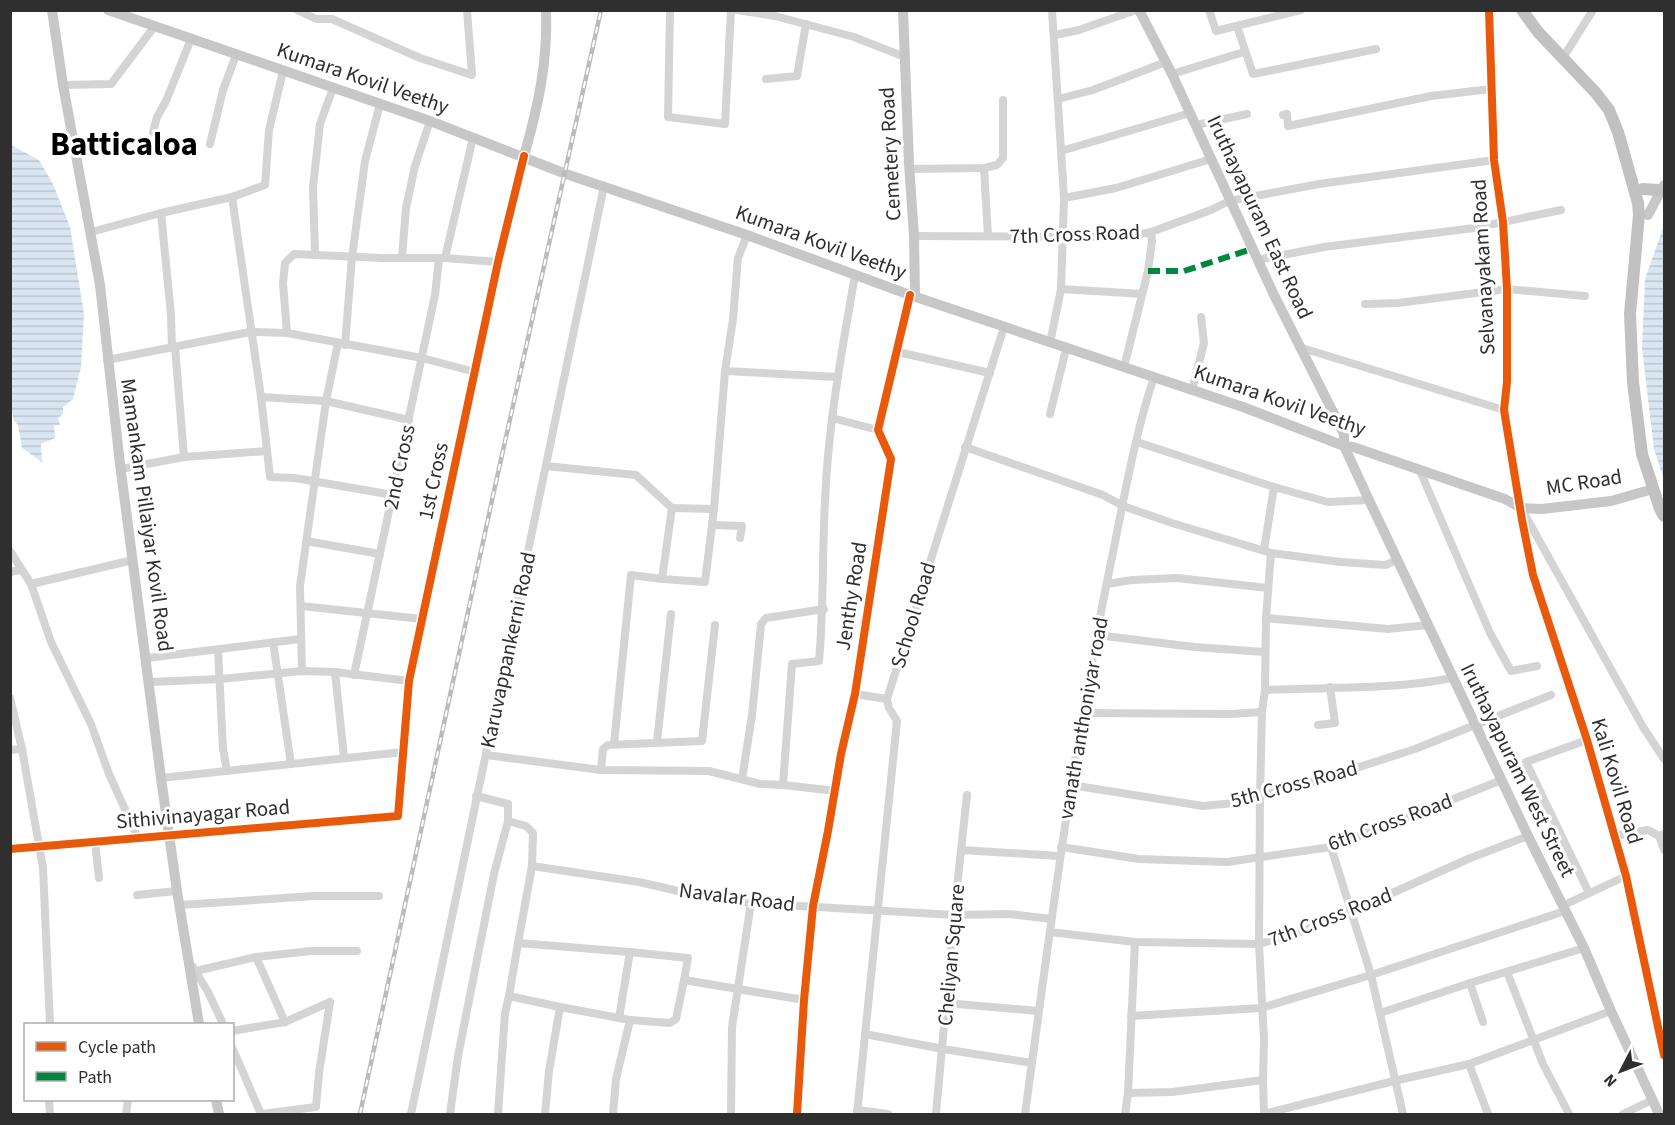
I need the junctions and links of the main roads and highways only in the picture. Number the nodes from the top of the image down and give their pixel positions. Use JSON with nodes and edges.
{"nodes":[{"id":1,"x":52,"y":10,"type":"edge"},
{"id":2,"x":108,"y":10,"type":"edge"},
{"id":3,"x":546,"y":10,"type":"edge"},
{"id":4,"x":903,"y":10,"type":"edge"},
{"id":5,"x":1137,"y":10,"type":"edge"},
{"id":6,"x":1522,"y":10,"type":"edge"},
{"id":7,"x":1530,"y":10,"type":"edge"},
{"id":8,"x":524,"y":156,"type":"junction"},
{"id":9,"x":1662,"y":187,"type":"edge"},
{"id":10,"x":1642,"y":198,"type":"junction"},
{"id":11,"x":1648,"y":215,"type":"junction"},
{"id":12,"x":1638,"y":243,"type":"junction"},
{"id":13,"x":913,"y":295,"type":"junction"},
{"id":14,"x":1345,"y":444,"type":"junction"},
{"id":15,"x":1653,"y":489,"type":"junction"},
{"id":16,"x":1521,"y":508,"type":"joint"},
{"id":17,"x":1665,"y":516,"type":"edge"},
{"id":18,"x":199,"y":1023,"type":"edge"},
{"id":19,"x":1659,"y":1114,"type":"edge"}],
"edges":[{"from":1,"to":18,"type":"main road","name":"Mamankam Pillaiyar Kovil Road"},
{"from":2,"to":8,"type":"main road","name":"Kumara Kovil Veethy"},
{"from":3,"to":8,"type":"main road"},
{"from":4,"to":13,"type":"main road","name":"Cemetery Road"},
{"from":5,"to":14,"type":"main road","name":"Iruthayapuram East Road"},
{"from":6,"to":10,"type":"highway"},
{"from":7,"to":10,"type":"highway"},
{"from":8,"to":13,"type":"main road","name":"Kumara Kovil Veethy"},
{"from":9,"to":10,"type":"highway"},
{"from":9,"to":11,"type":"main road"},
{"from":10,"to":11,"type":"highway"},
{"from":10,"to":12,"type":"highway"},
{"from":11,"to":12,"type":"highway"},
{"from":12,"to":15,"type":"highway"},
{"from":13,"to":14,"type":"main road","name":"Kumara Kovil Veethy"},
{"from":14,"to":16,"type":"main road","name":"Kumara Kovil Veethy"},
{"from":14,"to":19,"type":"main road","name":"Iruthayapuram West Street"},
{"from":15,"to":16,"type":"main road","name":"MC Road"},
{"from":15,"to":17,"type":"highway"}]}
